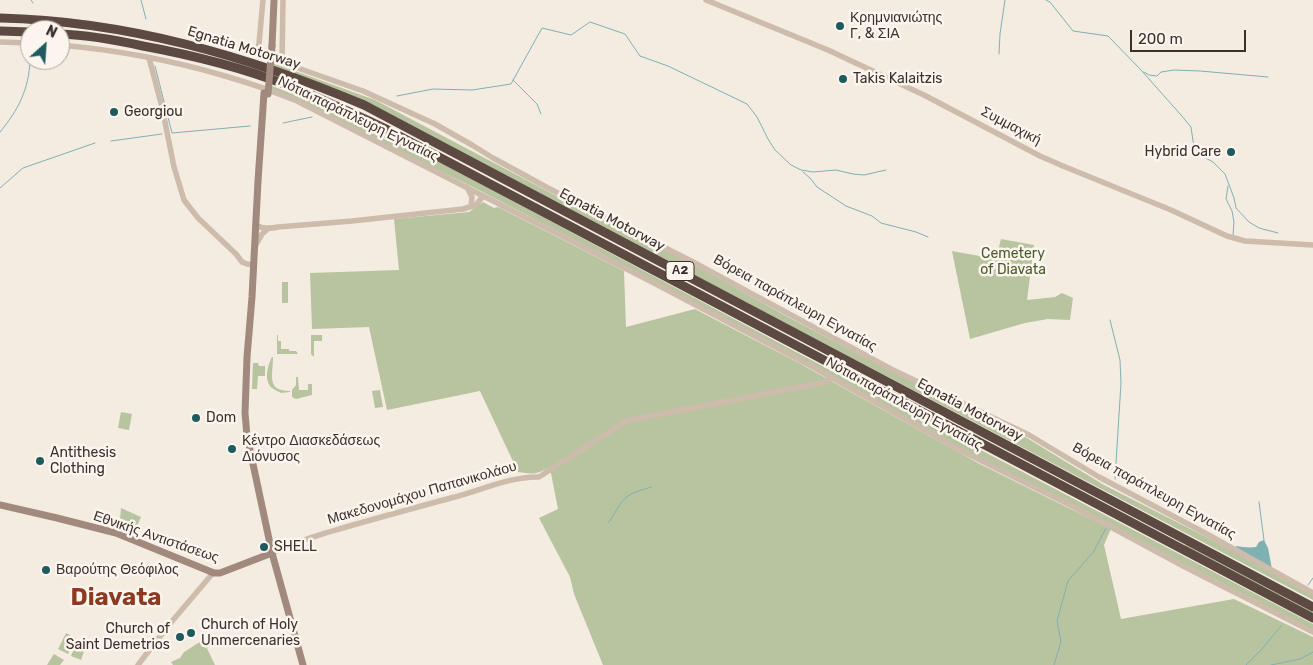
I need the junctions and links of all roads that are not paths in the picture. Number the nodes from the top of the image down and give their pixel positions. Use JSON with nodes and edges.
{"nodes":[{"id":1,"x":262,"y":0,"type":"edge"},
{"id":2,"x":271,"y":0,"type":"edge"},
{"id":3,"x":274,"y":0,"type":"edge"},
{"id":4,"x":283,"y":0,"type":"edge"},
{"id":5,"x":706,"y":0,"type":"edge"},
{"id":6,"x":0,"y":18,"type":"edge"},
{"id":7,"x":0,"y":31,"type":"edge"},
{"id":8,"x":20,"y":32,"type":"edge"},
{"id":9,"x":70,"y":35,"type":"edge"},
{"id":10,"x":0,"y":42,"type":"edge"},
{"id":11,"x":20,"y":43,"type":"edge"},
{"id":12,"x":70,"y":46,"type":"edge"},
{"id":13,"x":270,"y":46,"type":"junction"},
{"id":14,"x":149,"y":58,"type":"junction"},
{"id":15,"x":282,"y":62,"type":"junction"},
{"id":16,"x":467,"y":187,"type":"junction"},
{"id":17,"x":483,"y":196,"type":"junction"},
{"id":18,"x":470,"y":207,"type":"junction"},
{"id":19,"x":255,"y":225,"type":"junction"},
{"id":20,"x":278,"y":226,"type":"junction"},
{"id":21,"x":269,"y":228,"type":"junction"},
{"id":22,"x":1313,"y":245,"type":"edge"},
{"id":23,"x":254,"y":248,"type":"junction"},
{"id":24,"x":253,"y":265,"type":"junction"},
{"id":25,"x":832,"y":378,"type":"junction"},
{"id":26,"x":0,"y":506,"type":"edge"},
{"id":27,"x":270,"y":552,"type":"junction"},
{"id":28,"x":213,"y":573,"type":"junction"},
{"id":29,"x":1313,"y":593,"type":"edge"},
{"id":30,"x":1313,"y":607,"type":"edge"},
{"id":31,"x":1313,"y":618,"type":"edge"},
{"id":32,"x":1313,"y":632,"type":"edge"},
{"id":33,"x":138,"y":665,"type":"edge"},
{"id":34,"x":303,"y":665,"type":"edge"}],
"edges":[{"from":1,"to":15,"type":"street","name":"Βόρεια παράπλευρη Εγνατίας"},
{"from":2,"to":13,"type":"main road"},
{"from":3,"to":13,"type":"main road"},
{"from":4,"to":15,"type":"street"},
{"from":5,"to":22,"type":"street","name":"Συμμαχική"},
{"from":6,"to":30,"type":"highway","name":"Egnatia Motorway","number":"Α2"},
{"from":7,"to":8,"type":"highway"},
{"from":9,"to":31,"type":"highway","name":"Egnatia Motorway","number":"Α2"},
{"from":10,"to":11,"type":"street"},
{"from":12,"to":14,"type":"street","name":"Νότια παράπλευρη Εγνατίας"},
{"from":13,"to":19,"type":"main road"},
{"from":14,"to":16,"type":"street","name":"Νότια παράπλευρη Εγνατίας"},
{"from":14,"to":24,"type":"street"},
{"from":15,"to":29,"type":"street","name":"Βόρεια παράπλευρη Εγνατίας"},
{"from":16,"to":17,"type":"street","name":"Νότια παράπλευρη Εγνατίας"},
{"from":16,"to":18,"type":"street"},
{"from":17,"to":18,"type":"street"},
{"from":17,"to":25,"type":"street","name":"Νότια παράπλευρη Εγνατίας"},
{"from":18,"to":20,"type":"street"},
{"from":19,"to":20,"type":"street"},
{"from":19,"to":21,"type":"street"},
{"from":19,"to":23,"type":"main road"},
{"from":20,"to":21,"type":"street"},
{"from":21,"to":23,"type":"street"},
{"from":23,"to":24,"type":"main road"},
{"from":24,"to":27,"type":"main road"},
{"from":25,"to":27,"type":"street","name":"Μακεδονομάχου Παπανικολάου"},
{"from":25,"to":32,"type":"street","name":"Νότια παράπλευρη Εγνατίας"},
{"from":26,"to":28,"type":"main road","name":"Εθνικής Αντιστάσεως"},
{"from":27,"to":28,"type":"main road","name":"Εθνικής Αντιστάσεως"},
{"from":27,"to":34,"type":"main road"},
{"from":28,"to":33,"type":"street"}]}
